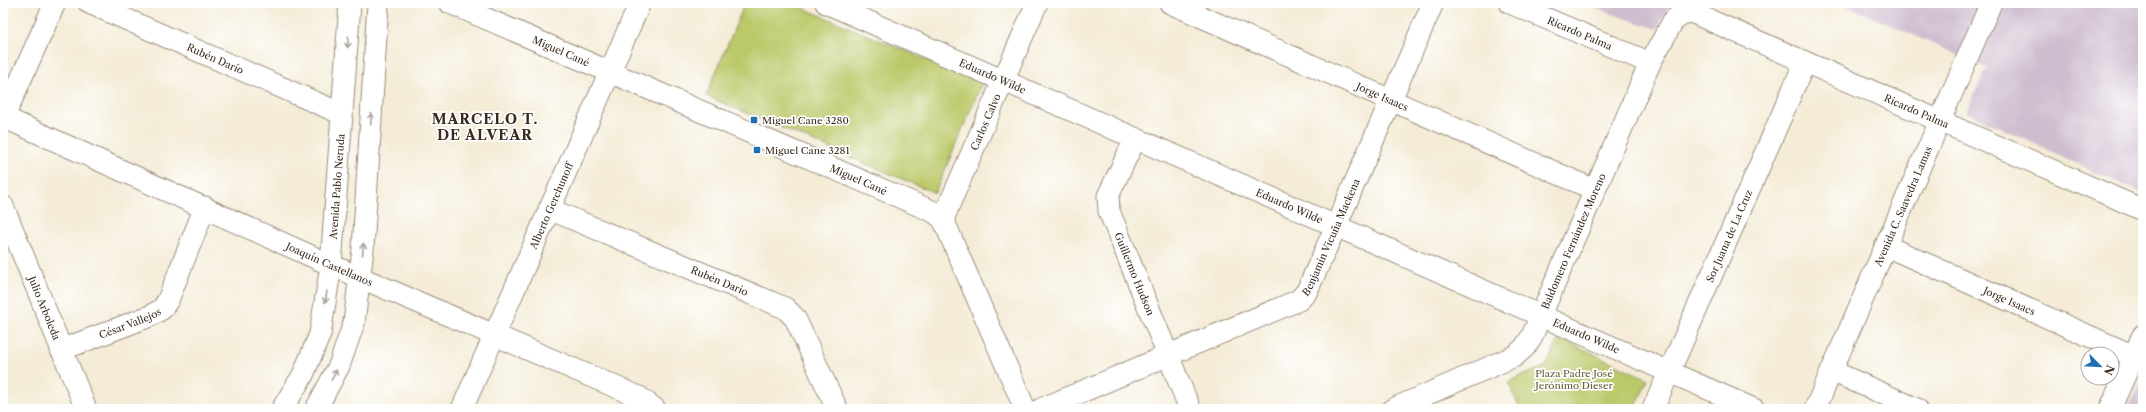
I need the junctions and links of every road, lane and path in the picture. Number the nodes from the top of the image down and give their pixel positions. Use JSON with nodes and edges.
{"nodes":[{"id":1,"x":55,"y":3,"type":"edge"},
{"id":2,"x":89,"y":3,"type":"edge"},
{"id":3,"x":350,"y":3,"type":"edge"},
{"id":4,"x":378,"y":3,"type":"edge"},
{"id":5,"x":450,"y":3,"type":"edge"},
{"id":6,"x":640,"y":3,"type":"edge"},
{"id":7,"x":826,"y":3,"type":"edge"},
{"id":8,"x":1037,"y":3,"type":"edge"},
{"id":9,"x":1170,"y":3,"type":"edge"},
{"id":10,"x":1433,"y":3,"type":"edge"},
{"id":11,"x":1510,"y":3,"type":"edge"},
{"id":12,"x":1991,"y":3,"type":"edge"},
{"id":13,"x":1691,"y":12,"type":"joint"},
{"id":14,"x":1650,"y":62,"type":"junction"},
{"id":15,"x":1804,"y":62,"type":"junction"},
{"id":16,"x":609,"y":72,"type":"junction"},
{"id":17,"x":1002,"y":80,"type":"junction"},
{"id":18,"x":1390,"y":100,"type":"junction"},
{"id":19,"x":342,"y":114,"type":"junction"},
{"id":20,"x":3,"y":118,"type":"edge"},
{"id":21,"x":1939,"y":120,"type":"junction"},
{"id":22,"x":1135,"y":139,"type":"junction"},
{"id":23,"x":1595,"y":190,"type":"junction"},
{"id":24,"x":3,"y":206,"type":"edge"},
{"id":25,"x":204,"y":207,"type":"junction"},
{"id":26,"x":549,"y":209,"type":"junction"},
{"id":27,"x":2143,"y":210,"type":"edge"},
{"id":28,"x":943,"y":219,"type":"junction"},
{"id":29,"x":1336,"y":226,"type":"junction"},
{"id":30,"x":1886,"y":246,"type":"junction"},
{"id":31,"x":331,"y":265,"type":"junction"},
{"id":32,"x":360,"y":277,"type":"junction"},
{"id":33,"x":1540,"y":316,"type":"junction"},
{"id":34,"x":493,"y":334,"type":"junction"},
{"id":35,"x":2143,"y":335,"type":"edge"},
{"id":36,"x":62,"y":350,"type":"junction"},
{"id":37,"x":1169,"y":356,"type":"junction"},
{"id":38,"x":2134,"y":356,"type":"junction"},
{"id":39,"x":1832,"y":371,"type":"junction"},
{"id":40,"x":1668,"y":372,"type":"junction"},
{"id":41,"x":86,"y":409,"type":"edge"},
{"id":42,"x":282,"y":409,"type":"edge"},
{"id":43,"x":316,"y":409,"type":"edge"},
{"id":44,"x":462,"y":409,"type":"edge"},
{"id":45,"x":655,"y":409,"type":"edge"},
{"id":46,"x":837,"y":409,"type":"edge"},
{"id":47,"x":1025,"y":409,"type":"edge"},
{"id":48,"x":1041,"y":409,"type":"edge"},
{"id":49,"x":1190,"y":409,"type":"edge"},
{"id":50,"x":1394,"y":409,"type":"edge"},
{"id":51,"x":1653,"y":409,"type":"edge"},
{"id":52,"x":1754,"y":409,"type":"edge"},
{"id":53,"x":1815,"y":409,"type":"edge"},
{"id":54,"x":1917,"y":409,"type":"edge"},
{"id":55,"x":2110,"y":409,"type":"edge"}],
"edges":[{"from":1,"to":20,"type":"street"},
{"from":2,"to":19,"type":"street","name":"Rubén Darío"},
{"from":3,"to":19,"type":"street","name":"Avenida Pablo Neruda","one_way":true},
{"from":32,"to":4,"type":"street","one_way":true},
{"from":5,"to":16,"type":"street","name":"Miguel Cané"},
{"from":6,"to":16,"type":"street","name":"Alberto Gerchunoff"},
{"from":7,"to":17,"type":"street","name":"Eduardo Wilde"},
{"from":8,"to":17,"type":"street","name":"Carlos Calvo"},
{"from":9,"to":18,"type":"street","name":"Jorge Isaacs"},
{"from":10,"to":18,"type":"street","name":"Benjamín Vicuña Mackena"},
{"from":11,"to":14,"type":"street","name":"Ricardo Palma"},
{"from":12,"to":21,"type":"street","name":"Avenida C. Saavedra Lamas"},
{"from":13,"to":14,"type":"street","name":"Baldomero Fernández Moreno"},
{"from":13,"to":15,"type":"street","name":"Ricardo Palma"},
{"from":14,"to":23,"type":"street","name":"Baldomero Fernández Moreno"},
{"from":15,"to":21,"type":"street","name":"Ricardo Palma"},
{"from":15,"to":40,"type":"street","name":"Sor Juana de La Cruz"},
{"from":16,"to":26,"type":"street","name":"Alberto Gerchunoff"},
{"from":16,"to":28,"type":"street","name":"Miguel Cané"},
{"from":17,"to":22,"type":"street","name":"Eduardo Wilde"},
{"from":17,"to":28,"type":"street","name":"Carlos Calvo"},
{"from":18,"to":23,"type":"street","name":"Jorge Isaacs"},
{"from":18,"to":29,"type":"street","name":"Benjamín Vicuña Mackena"},
{"from":19,"to":31,"type":"street","name":"Avenida Pablo Neruda"},
{"from":20,"to":25,"type":"street","name":"Joaquín Castellanos"},
{"from":21,"to":27,"type":"street","name":"Ricardo Palma"},
{"from":21,"to":30,"type":"street","name":"Avenida C. Saavedra Lamas"},
{"from":22,"to":29,"type":"street","name":"Eduardo Wilde"},
{"from":22,"to":37,"type":"street","name":"Guillermo Hudson"},
{"from":23,"to":33,"type":"street","name":"Baldomero Fernández Moreno"},
{"from":24,"to":36,"type":"street","name":"Julio Arboleda"},
{"from":25,"to":31,"type":"street","name":"Joaquín Castellanos"},
{"from":25,"to":36,"type":"street","name":"César Vallejos"},
{"from":26,"to":34,"type":"street","name":"Alberto Gerchunoff"},
{"from":26,"to":46,"type":"street","name":"Rubén Darío"},
{"from":28,"to":47,"type":"street"},
{"from":29,"to":33,"type":"street","name":"Eduardo Wilde"},
{"from":29,"to":37,"type":"street","name":"Benjamín Vicuña Mackena"},
{"from":30,"to":38,"type":"street","name":"Jorge Isaacs"},
{"from":30,"to":39,"type":"street","name":"Avenida C. Saavedra Lamas"},
{"from":31,"to":32,"type":"street","name":"Joaquín Castellanos"},
{"from":31,"to":42,"type":"street","name":"Avenida Pablo Neruda","one_way":true},
{"from":32,"to":34,"type":"street","name":"Joaquín Castellanos"},
{"from":43,"to":32,"type":"street","one_way":true},
{"from":33,"to":40,"type":"street","name":"Eduardo Wilde"},
{"from":33,"to":50,"type":"street","name":"Baldomero Fernández Moreno"},
{"from":34,"to":44,"type":"street","name":"Alberto Gerchunoff"},
{"from":34,"to":45,"type":"street","name":"Joaquín Castellanos"},
{"from":35,"to":38,"type":"street"},
{"from":36,"to":41,"type":"street","name":"Julio Arboleda"},
{"from":37,"to":48,"type":"street","name":"Benjamín Vicuña Mackena"},
{"from":37,"to":49,"type":"street","name":"Guillermo Hudson"},
{"from":38,"to":55,"type":"street"},
{"from":39,"to":53,"type":"street","name":"Avenida C. Saavedra Lamas"},
{"from":39,"to":54,"type":"street"},
{"from":40,"to":51,"type":"street","name":"Sor Juana de La Cruz"},
{"from":40,"to":52,"type":"street","name":"Eduardo Wilde"}]}
